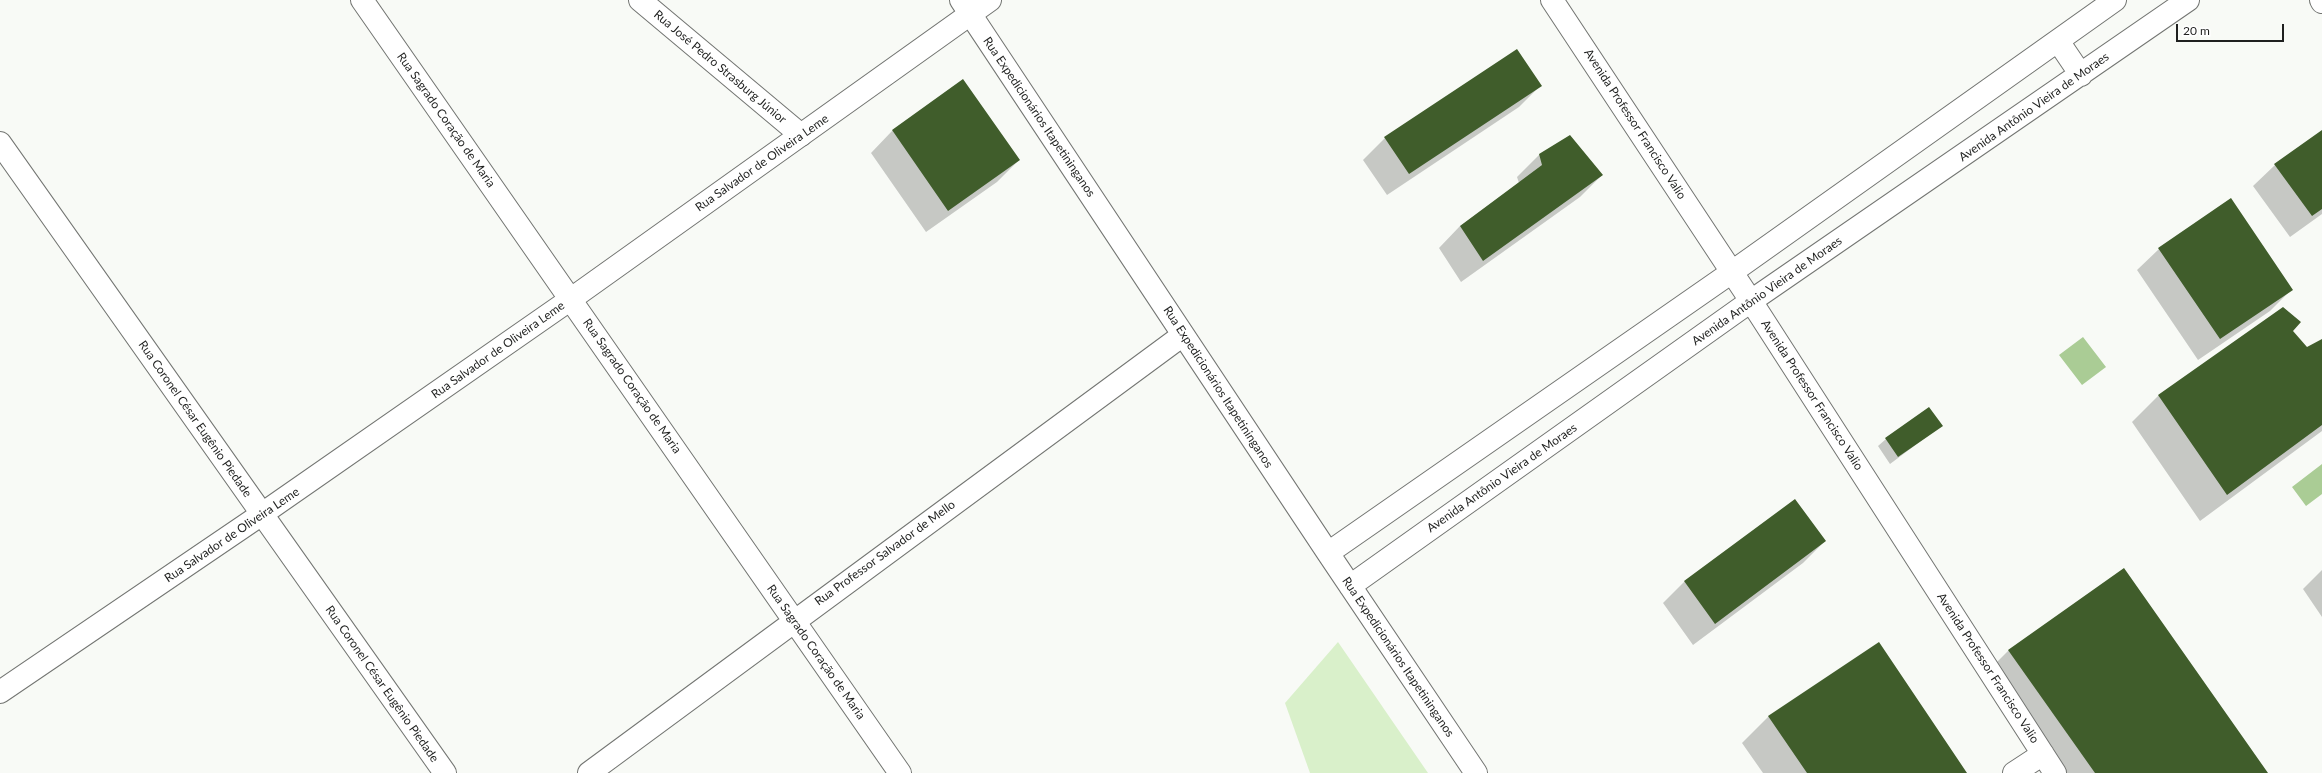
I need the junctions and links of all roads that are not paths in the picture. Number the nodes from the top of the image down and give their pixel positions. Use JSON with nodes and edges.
{"nodes":[{"id":1,"x":362,"y":0,"type":"edge"},
{"id":2,"x":640,"y":0,"type":"edge"},
{"id":3,"x":990,"y":0,"type":"edge"},
{"id":4,"x":1552,"y":0,"type":"edge"},
{"id":5,"x":2115,"y":0,"type":"edge"},
{"id":6,"x":2188,"y":0,"type":"edge"},
{"id":7,"x":966,"y":7,"type":"edge"},
{"id":8,"x":2058,"y":41,"type":"junction"},
{"id":9,"x":2081,"y":75,"type":"junction"},
{"id":10,"x":801,"y":135,"type":"junction"},
{"id":11,"x":0,"y":143,"type":"edge"},
{"id":12,"x":1732,"y":272,"type":"junction"},
{"id":13,"x":571,"y":299,"type":"junction"},
{"id":14,"x":1752,"y":301,"type":"junction"},
{"id":15,"x":1183,"y":335,"type":"junction"},
{"id":16,"x":262,"y":514,"type":"junction"},
{"id":17,"x":1328,"y":553,"type":"junction"},
{"id":18,"x":1350,"y":586,"type":"junction"},
{"id":19,"x":794,"y":620,"type":"junction"},
{"id":20,"x":0,"y":692,"type":"edge"},
{"id":21,"x":2043,"y":754,"type":"junction"},
{"id":22,"x":445,"y":773,"type":"edge"},
{"id":23,"x":589,"y":773,"type":"edge"},
{"id":24,"x":900,"y":773,"type":"edge"},
{"id":25,"x":1476,"y":773,"type":"edge"},
{"id":26,"x":2014,"y":773,"type":"edge"},
{"id":27,"x":2055,"y":773,"type":"edge"}],
"edges":[{"from":1,"to":13,"type":"street","name":"Rua Sagrado Coração de Maria"},
{"from":2,"to":10,"type":"street","name":"Rua José Pedro Strasburg Júnior"},
{"from":3,"to":7,"type":"street","name":"Rua Salvador de Oliveira Leme"},
{"from":4,"to":12,"type":"street","name":"Avenida Professor Francisco Valio"},
{"from":5,"to":8,"type":"street"},
{"from":6,"to":9,"type":"street","name":"Avenida Antônio Vieira de Moraes"},
{"from":7,"to":10,"type":"street","name":"Rua Salvador de Oliveira Leme"},
{"from":7,"to":15,"type":"street","name":"Rua Expedicionários Itapetininganos"},
{"from":8,"to":9,"type":"street"},
{"from":8,"to":12,"type":"street"},
{"from":9,"to":14,"type":"street","name":"Avenida Antônio Vieira de Moraes"},
{"from":10,"to":13,"type":"street","name":"Rua Salvador de Oliveira Leme"},
{"from":11,"to":16,"type":"street","name":"Rua Coronel César Eugênio Piedade"},
{"from":12,"to":14,"type":"street","name":"Avenida Professor Francisco Valio"},
{"from":12,"to":17,"type":"street"},
{"from":13,"to":16,"type":"street","name":"Rua Salvador de Oliveira Leme"},
{"from":13,"to":19,"type":"street","name":"Rua Sagrado Coração de Maria"},
{"from":14,"to":18,"type":"street","name":"Avenida Antônio Vieira de Moraes"},
{"from":14,"to":21,"type":"street","name":"Avenida Professor Francisco Valio"},
{"from":15,"to":17,"type":"street","name":"Rua Expedicionários Itapetininganos"},
{"from":15,"to":19,"type":"street","name":"Rua Professor Salvador de Mello"},
{"from":16,"to":20,"type":"street","name":"Rua Salvador de Oliveira Leme"},
{"from":16,"to":22,"type":"street","name":"Rua Coronel César Eugênio Piedade"},
{"from":17,"to":18,"type":"street","name":"Rua Expedicionários Itapetininganos"},
{"from":18,"to":25,"type":"street","name":"Rua Expedicionários Itapetininganos"},
{"from":19,"to":23,"type":"street","name":"Rua Professor Salvador de Mello"},
{"from":19,"to":24,"type":"street","name":"Rua Sagrado Coração de Maria"},
{"from":21,"to":26,"type":"street"},
{"from":21,"to":27,"type":"street","name":"Avenida Professor Francisco Valio"}]}
